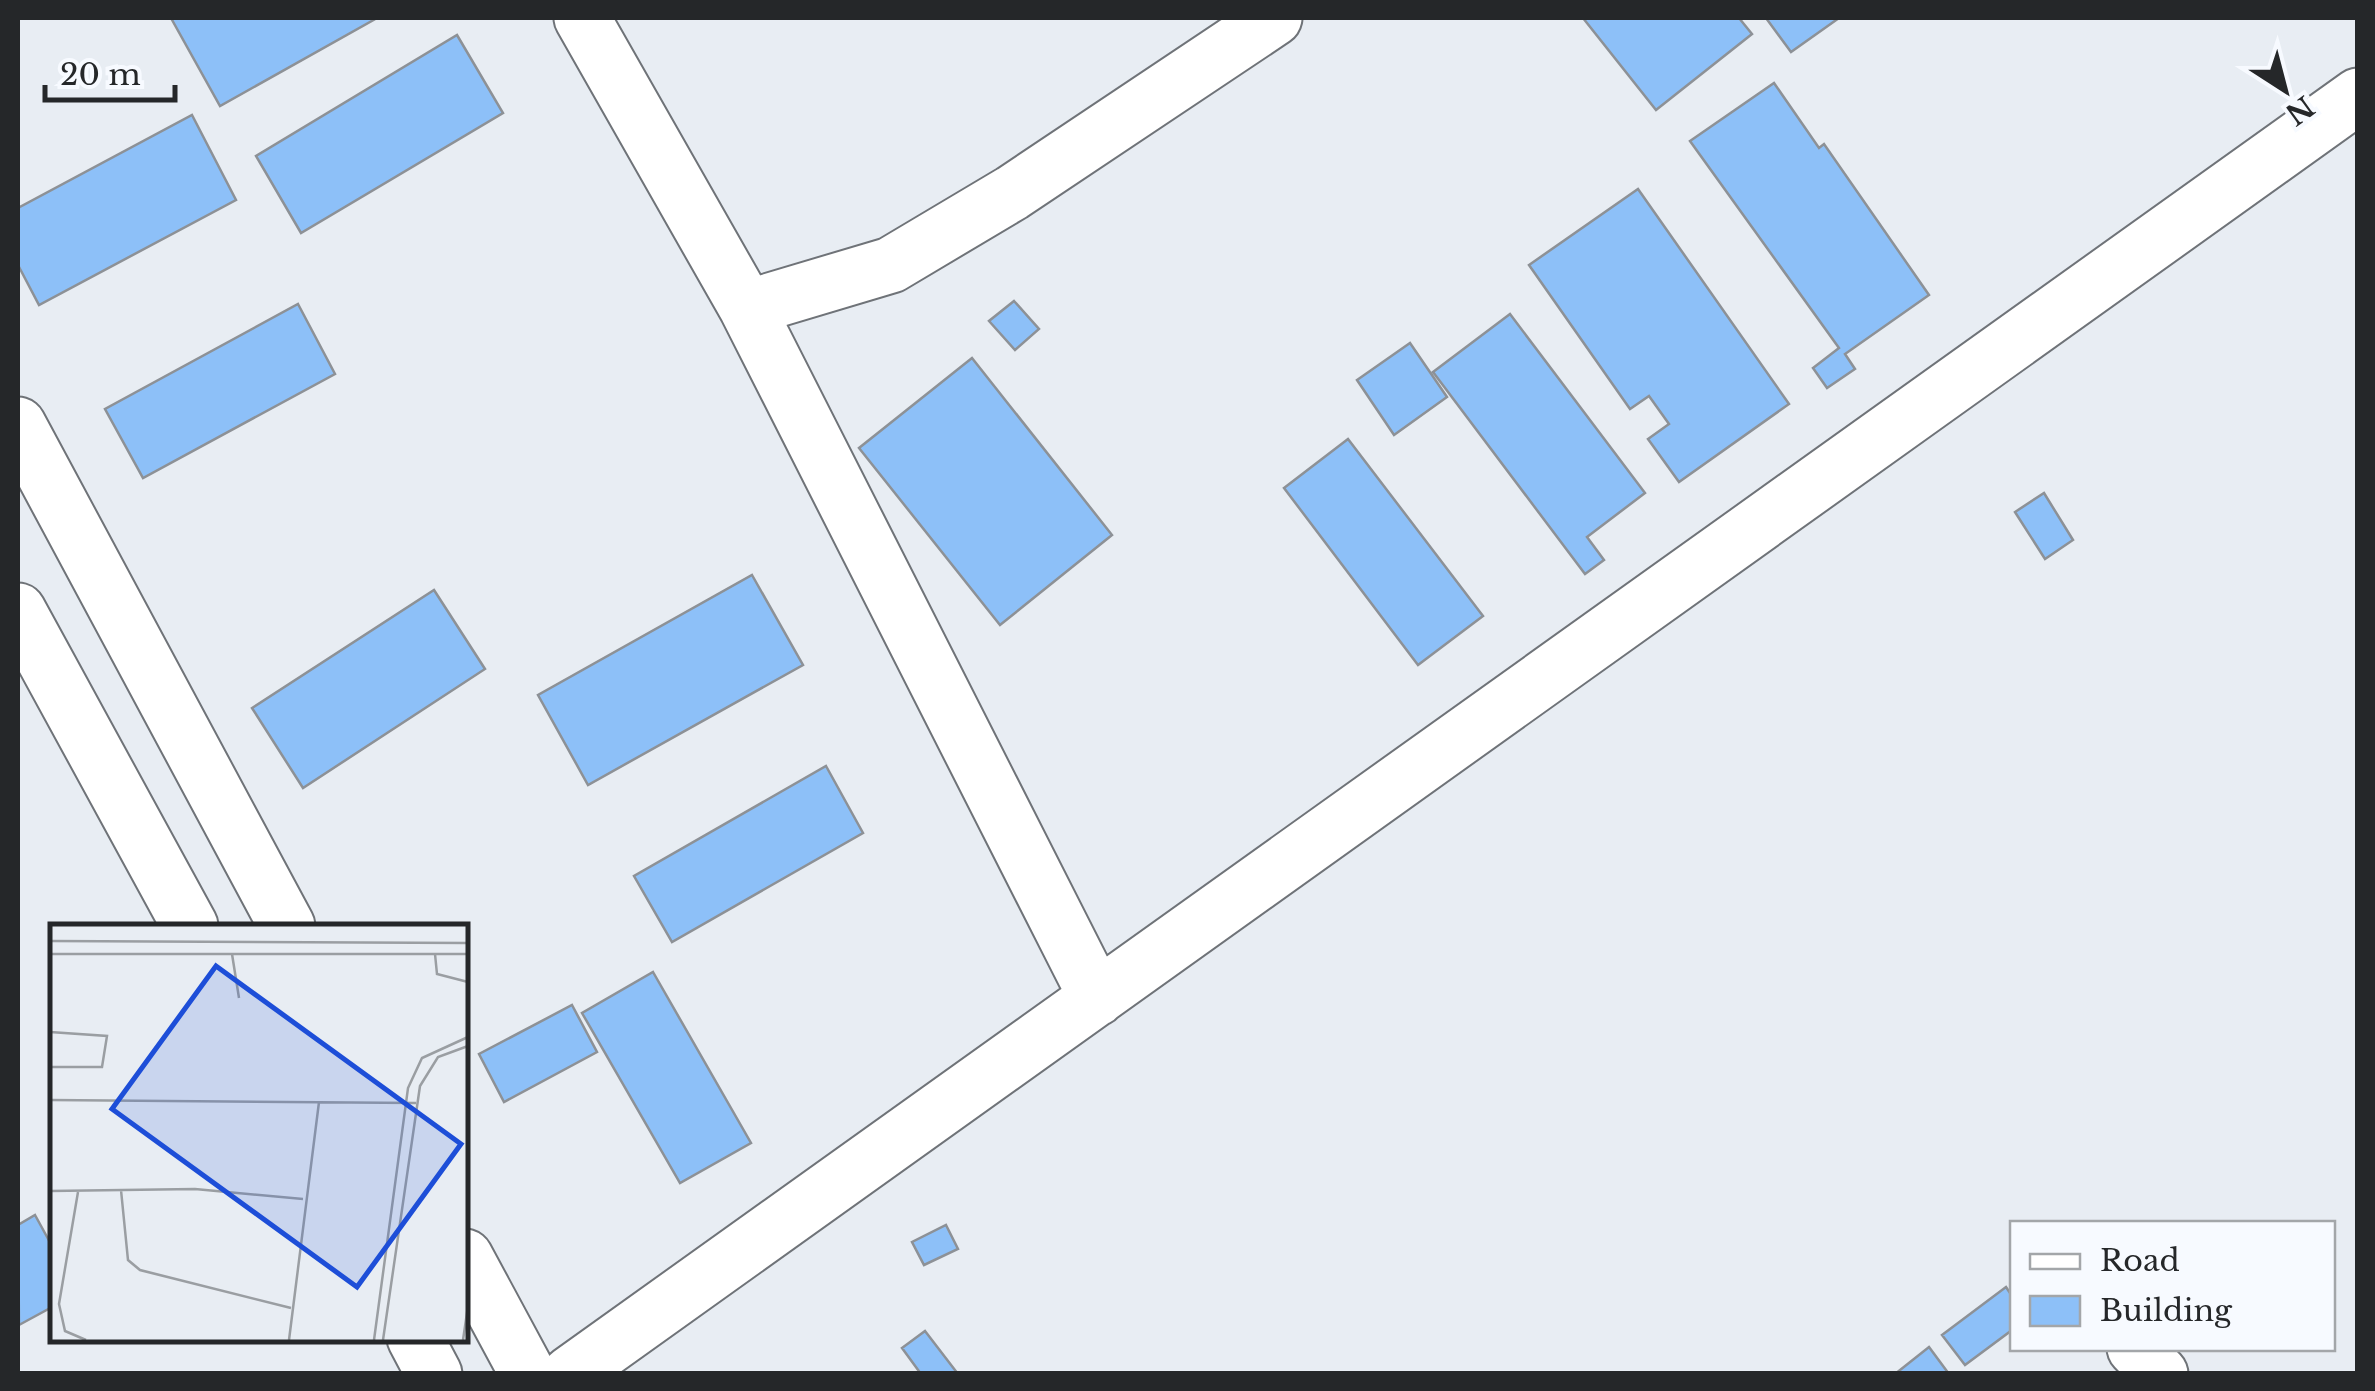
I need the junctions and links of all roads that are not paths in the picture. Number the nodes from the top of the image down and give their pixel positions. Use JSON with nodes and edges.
{"nodes":[{"id":1,"x":582,"y":18,"type":"edge"},
{"id":2,"x":1274,"y":18,"type":"edge"},
{"id":3,"x":2358,"y":96,"type":"edge"},
{"id":4,"x":747,"y":308,"type":"junction"},
{"id":5,"x":18,"y":426,"type":"edge"},
{"id":6,"x":18,"y":611,"type":"edge"},
{"id":7,"x":189,"y":924,"type":"edge"},
{"id":8,"x":286,"y":924,"type":"edge"},
{"id":9,"x":1098,"y":998,"type":"junction"},
{"id":10,"x":468,"y":1263,"type":"edge"},
{"id":11,"x":417,"y":1341,"type":"edge"},
{"id":12,"x":2138,"y":1351,"type":"edge"},
{"id":13,"x":434,"y":1374,"type":"edge"},
{"id":14,"x":528,"y":1374,"type":"edge"},
{"id":15,"x":570,"y":1374,"type":"edge"},
{"id":16,"x":2160,"y":1374,"type":"edge"}],
"edges":[{"from":1,"to":4,"type":"street"},
{"from":2,"to":4,"type":"street"},
{"from":3,"to":9,"type":"street"},
{"from":4,"to":9,"type":"street"},
{"from":5,"to":8,"type":"street"},
{"from":6,"to":7,"type":"street"},
{"from":9,"to":15,"type":"street"},
{"from":10,"to":14,"type":"street"},
{"from":11,"to":13,"type":"street"},
{"from":12,"to":16,"type":"street"}]}
